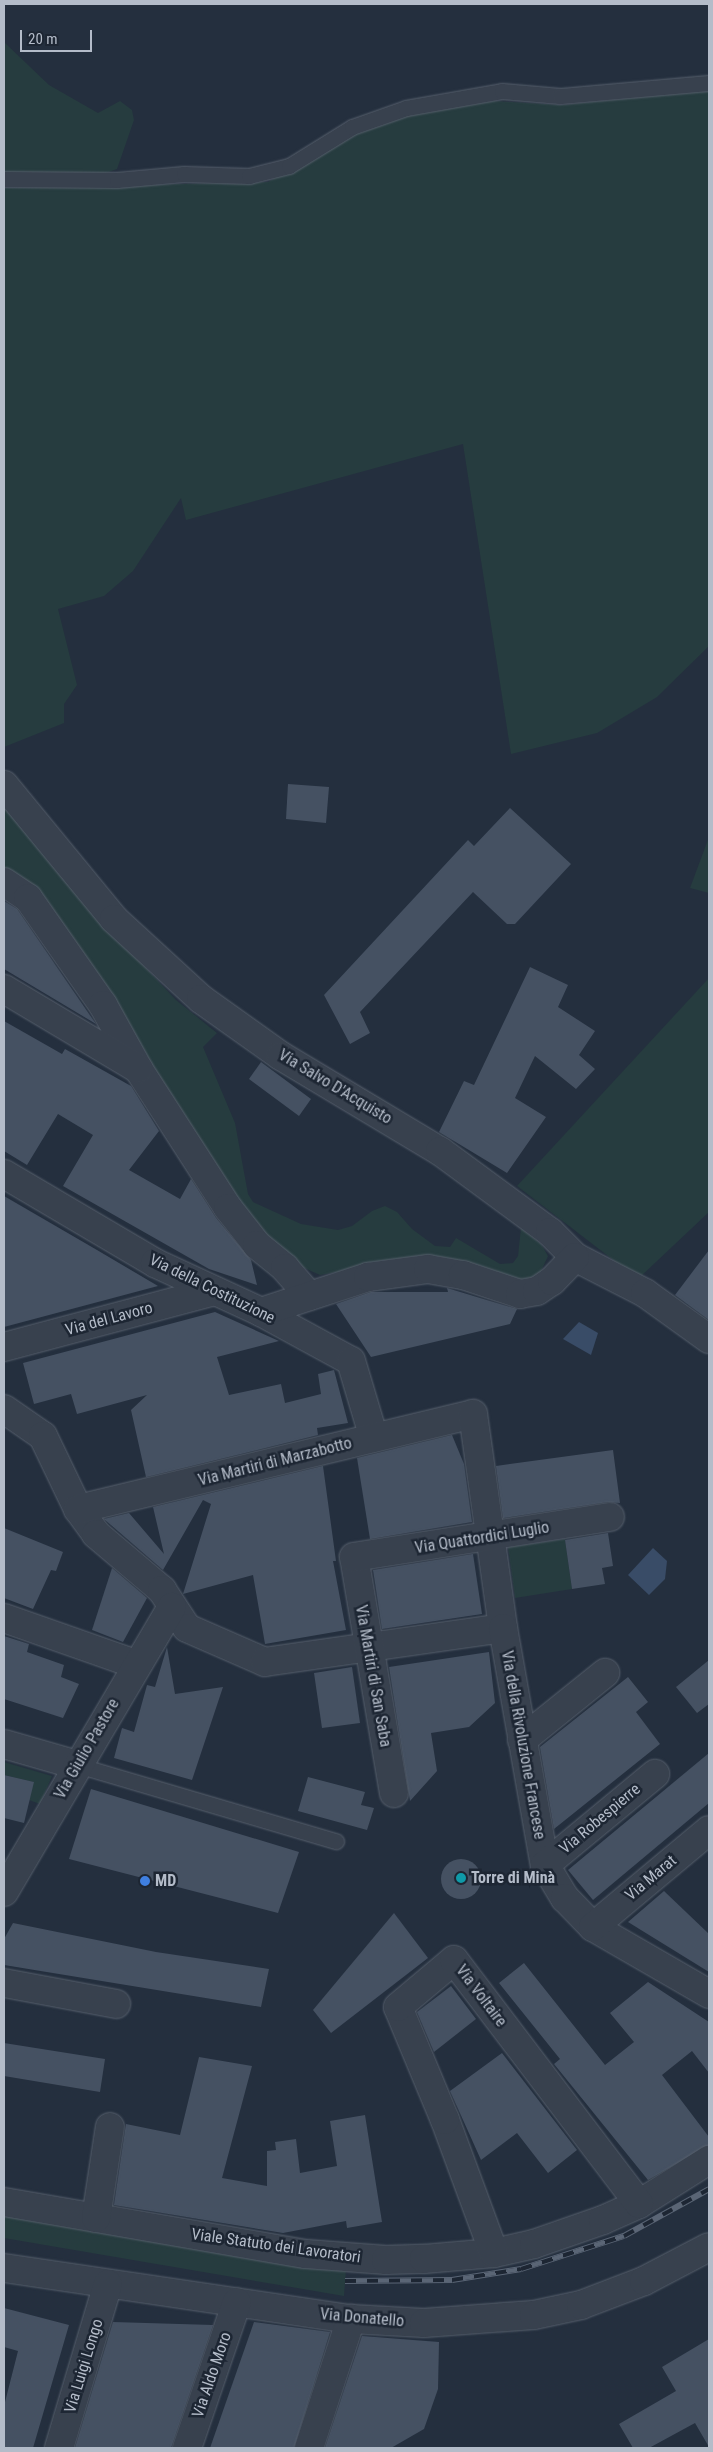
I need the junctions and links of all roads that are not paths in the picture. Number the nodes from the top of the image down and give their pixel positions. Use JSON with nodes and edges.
{"nodes":[{"id":1,"x":709,"y":84,"type":"edge"},
{"id":2,"x":4,"y":179,"type":"edge"},
{"id":3,"x":4,"y":784,"type":"edge"},
{"id":4,"x":4,"y":882,"type":"edge"},
{"id":5,"x":4,"y":989,"type":"edge"},
{"id":6,"x":139,"y":1070,"type":"junction"},
{"id":7,"x":4,"y":1174,"type":"edge"},
{"id":8,"x":575,"y":1257,"type":"junction"},
{"id":9,"x":215,"y":1291,"type":"junction"},
{"id":10,"x":309,"y":1296,"type":"junction"},
{"id":11,"x":260,"y":1312,"type":"junction"},
{"id":12,"x":709,"y":1339,"type":"edge"},
{"id":13,"x":4,"y":1347,"type":"edge"},
{"id":14,"x":4,"y":1409,"type":"edge"},
{"id":15,"x":473,"y":1414,"type":"joint"},
{"id":16,"x":374,"y":1438,"type":"junction"},
{"id":17,"x":78,"y":1509,"type":"junction"},
{"id":18,"x":610,"y":1518,"type":"dead end"},
{"id":19,"x":491,"y":1537,"type":"junction"},
{"id":20,"x":354,"y":1558,"type":"joint"},
{"id":21,"x":172,"y":1607,"type":"junction"},
{"id":22,"x":4,"y":1618,"type":"edge"},
{"id":23,"x":503,"y":1628,"type":"junction"},
{"id":24,"x":367,"y":1647,"type":"junction"},
{"id":25,"x":135,"y":1664,"type":"junction"},
{"id":26,"x":605,"y":1673,"type":"dead end"},
{"id":27,"x":522,"y":1740,"type":"junction"},
{"id":28,"x":4,"y":1744,"type":"edge"},
{"id":29,"x":77,"y":1766,"type":"junction"},
{"id":30,"x":655,"y":1774,"type":"dead end"},
{"id":31,"x":394,"y":1793,"type":"dead end"},
{"id":32,"x":709,"y":1830,"type":"edge"},
{"id":33,"x":336,"y":1841,"type":"dead end"},
{"id":34,"x":545,"y":1865,"type":"junction"},
{"id":35,"x":11,"y":1866,"type":"edge"},
{"id":36,"x":4,"y":1892,"type":"edge"},
{"id":37,"x":594,"y":1927,"type":"junction"},
{"id":38,"x":4,"y":1983,"type":"edge"},
{"id":39,"x":709,"y":1994,"type":"edge"},
{"id":40,"x":116,"y":2004,"type":"dead end"},
{"id":41,"x":110,"y":2127,"type":"dead end"},
{"id":42,"x":709,"y":2160,"type":"edge"},
{"id":43,"x":4,"y":2202,"type":"edge"},
{"id":44,"x":639,"y":2204,"type":"junction"},
{"id":45,"x":96,"y":2218,"type":"junction"},
{"id":46,"x":709,"y":2247,"type":"edge"},
{"id":47,"x":494,"y":2253,"type":"junction"},
{"id":48,"x":4,"y":2268,"type":"edge"},
{"id":49,"x":108,"y":2284,"type":"junction"},
{"id":50,"x":237,"y":2302,"type":"junction"},
{"id":51,"x":350,"y":2319,"type":"junction"},
{"id":52,"x":59,"y":2448,"type":"edge"},
{"id":53,"x":187,"y":2448,"type":"edge"},
{"id":54,"x":309,"y":2448,"type":"edge"}],
"edges":[{"from":1,"to":2,"type":"lane"},
{"from":3,"to":8,"type":"street","name":"Via Salvo D'Acquisto"},
{"from":4,"to":6,"type":"street"},
{"from":5,"to":6,"type":"street"},
{"from":6,"to":10,"type":"street"},
{"from":7,"to":9,"type":"street","name":"Via della Costituzione"},
{"from":8,"to":10,"type":"street"},
{"from":8,"to":12,"type":"street","name":"Via Salvo D'Acquisto"},
{"from":9,"to":11,"type":"street","name":"Via della Costituzione"},
{"from":9,"to":13,"type":"street","name":"Via del Lavoro"},
{"from":10,"to":11,"type":"street"},
{"from":11,"to":16,"type":"street","name":"Via della Costituzione"},
{"from":14,"to":17,"type":"street"},
{"from":15,"to":16,"type":"street","name":"Via Martiri di Marzabotto"},
{"from":15,"to":19,"type":"street","name":"Via della Rivoluzione Francese"},
{"from":16,"to":17,"type":"street","name":"Via Martiri di Marzabotto"},
{"from":17,"to":21,"type":"street"},
{"from":18,"to":19,"type":"street","name":"Via Quattordici Luglio"},
{"from":19,"to":20,"type":"street","name":"Via Quattordici Luglio"},
{"from":19,"to":23,"type":"street","name":"Via della Rivoluzione Francese"},
{"from":20,"to":24,"type":"street","name":"Via Martiri di San Saba"},
{"from":21,"to":24,"type":"street"},
{"from":21,"to":25,"type":"street","name":"Via Giulio Pastore"},
{"from":22,"to":25,"type":"street"},
{"from":23,"to":24,"type":"street"},
{"from":23,"to":27,"type":"street","name":"Via della Rivoluzione Francese"},
{"from":24,"to":31,"type":"street","name":"Via Martiri di San Saba"},
{"from":25,"to":29,"type":"street","name":"Via Giulio Pastore"},
{"from":26,"to":27,"type":"street"},
{"from":27,"to":34,"type":"street","name":"Via della Rivoluzione Francese"},
{"from":28,"to":29,"type":"street"},
{"from":29,"to":33,"type":"lane"},
{"from":29,"to":35,"type":"street","name":"Via Giulio Pastore"},
{"from":30,"to":34,"type":"street","name":"Via Robespierre"},
{"from":32,"to":37,"type":"street","name":"Via Marat"},
{"from":34,"to":37,"type":"street","name":"Via della Rivoluzione Francese"},
{"from":35,"to":36,"type":"street","name":"Via Giulio Pastore"},
{"from":37,"to":39,"type":"street","name":"Via della Rivoluzione Francese"},
{"from":38,"to":40,"type":"street"},
{"from":41,"to":45,"type":"street"},
{"from":42,"to":44,"type":"street","name":"Viale Statuto dei Lavoratori"},
{"from":43,"to":45,"type":"street","name":"Viale Statuto dei Lavoratori"},
{"from":44,"to":47,"type":"street","name":"Viale Statuto dei Lavoratori"},
{"from":44,"to":47,"type":"street","name":"Via Voltaire"},
{"from":45,"to":47,"type":"street","name":"Viale Statuto dei Lavoratori"},
{"from":46,"to":51,"type":"street","name":"Via Donatello"},
{"from":48,"to":49,"type":"street","name":"Via Donatello"},
{"from":49,"to":50,"type":"street","name":"Via Donatello"},
{"from":49,"to":52,"type":"street","name":"Via Luigi Longo"},
{"from":50,"to":51,"type":"street","name":"Via Donatello"},
{"from":50,"to":53,"type":"street","name":"Via Aldo Moro"},
{"from":51,"to":54,"type":"street"}]}
